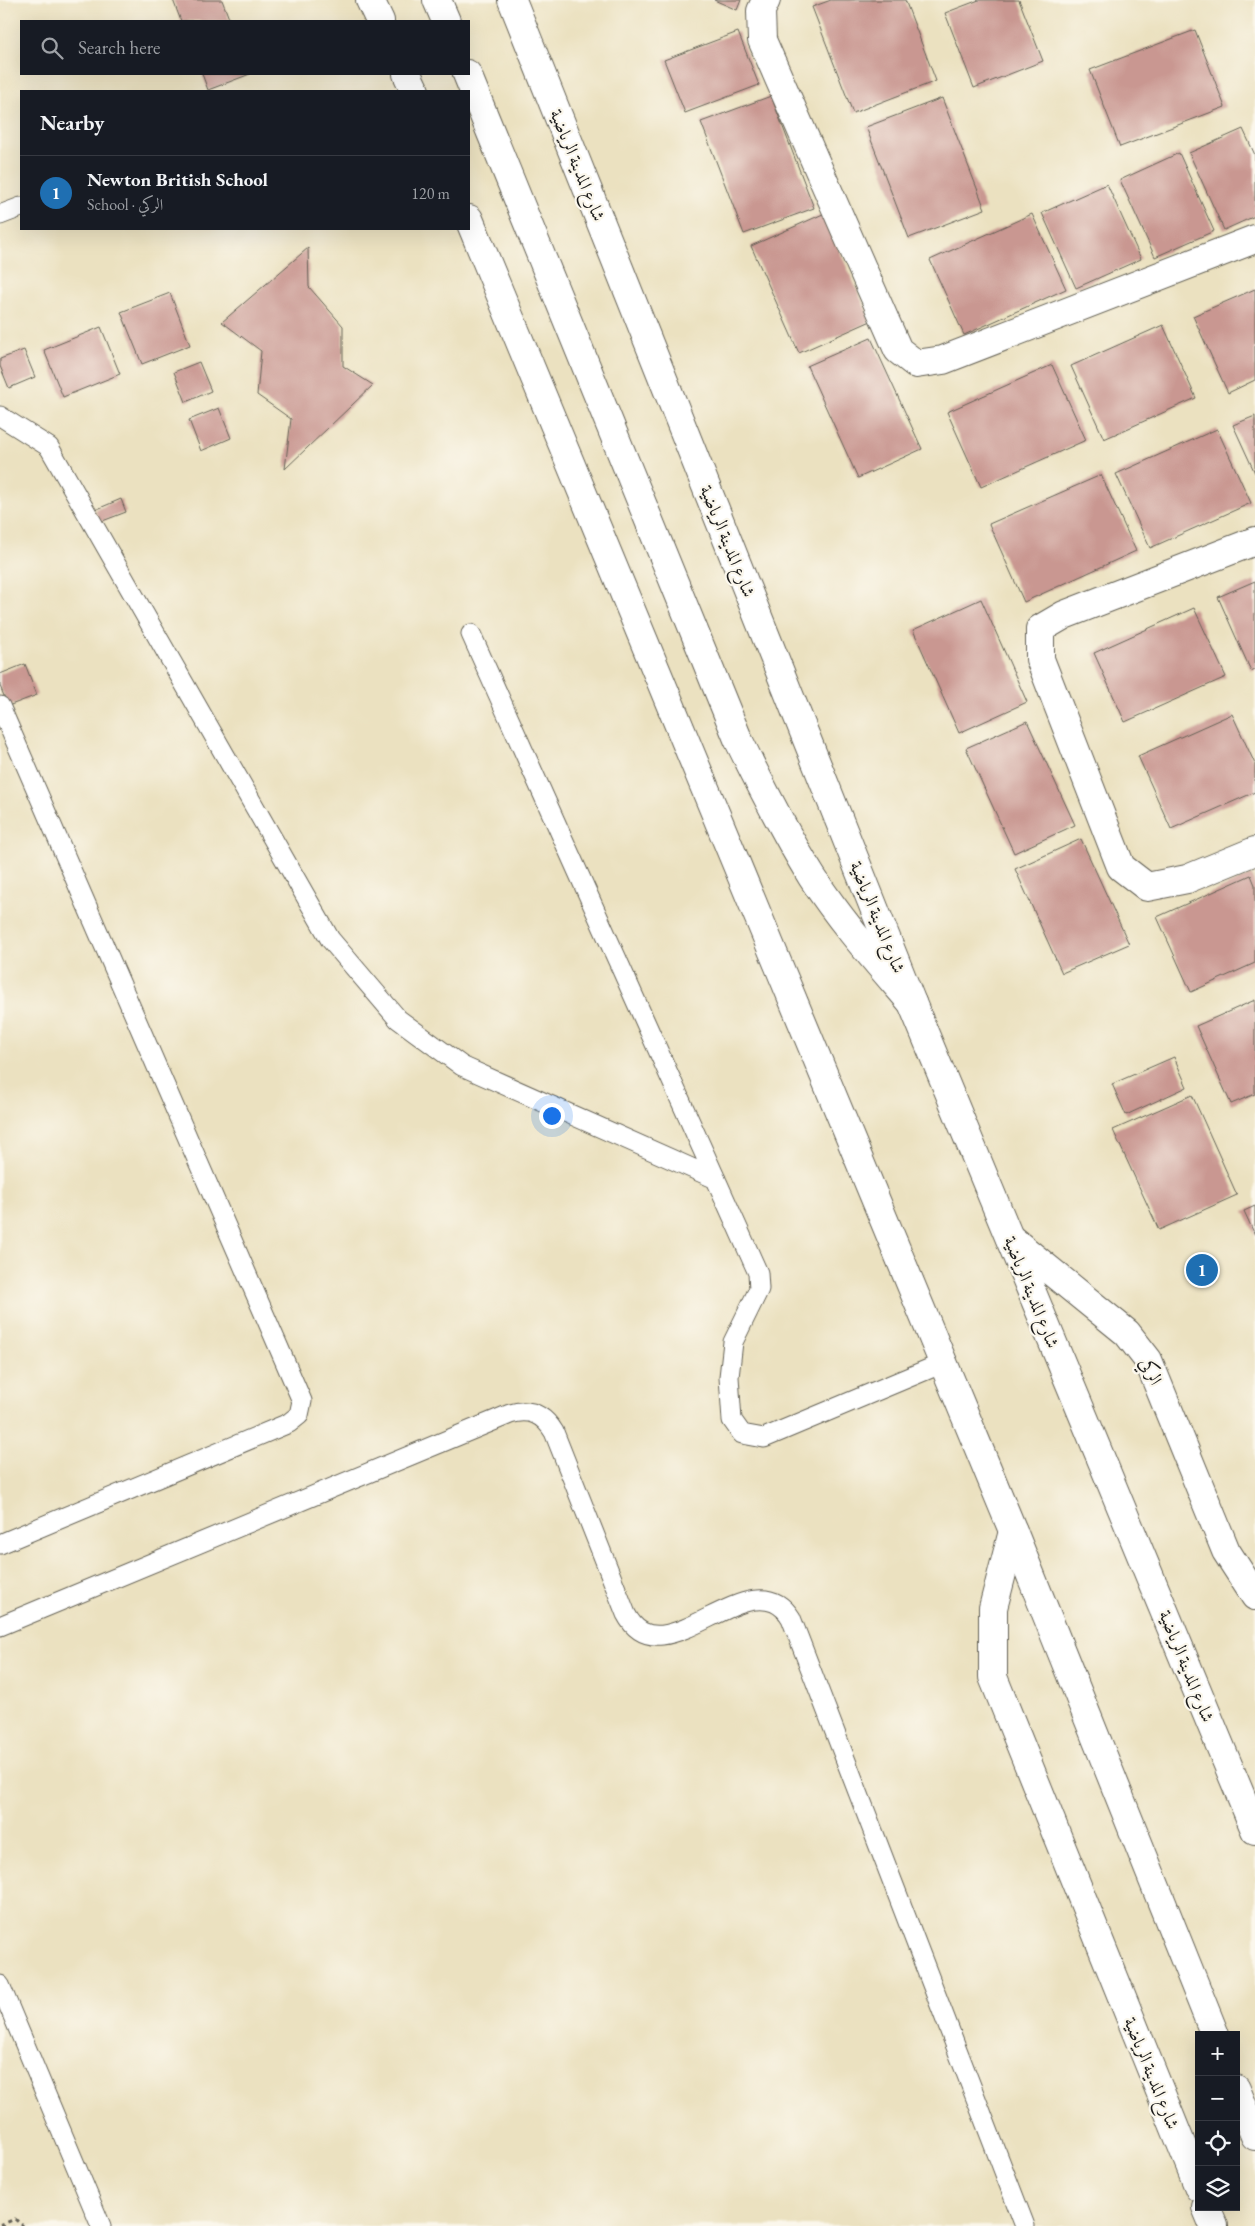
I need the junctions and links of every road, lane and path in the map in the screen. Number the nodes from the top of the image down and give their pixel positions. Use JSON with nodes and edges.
{"nodes":[{"id":1,"x":370,"y":0,"type":"edge"},
{"id":2,"x":437,"y":0,"type":"edge"},
{"id":3,"x":512,"y":0,"type":"edge"},
{"id":4,"x":766,"y":0,"type":"edge"},
{"id":5,"x":380,"y":20,"type":"edge"},
{"id":6,"x":446,"y":20,"type":"edge"},
{"id":7,"x":407,"y":75,"type":"edge"},
{"id":8,"x":467,"y":75,"type":"edge"},
{"id":9,"x":414,"y":90,"type":"edge"},
{"id":10,"x":20,"y":207,"type":"edge"},
{"id":11,"x":0,"y":216,"type":"edge"},
{"id":12,"x":470,"y":221,"type":"edge"},
{"id":13,"x":1255,"y":239,"type":"edge"},
{"id":14,"x":0,"y":416,"type":"edge"},
{"id":15,"x":1255,"y":541,"type":"edge"},
{"id":16,"x":472,"y":634,"type":"dead end"},
{"id":17,"x":0,"y":706,"type":"edge"},
{"id":18,"x":1255,"y":852,"type":"edge"},
{"id":19,"x":912,"y":1003,"type":"junction"},
{"id":20,"x":716,"y":1179,"type":"junction"},
{"id":21,"x":1010,"y":1238,"type":"junction"},
{"id":22,"x":943,"y":1363,"type":"junction"},
{"id":23,"x":1013,"y":1531,"type":"junction"},
{"id":24,"x":0,"y":1544,"type":"edge"},
{"id":25,"x":1226,"y":1551,"type":"junction"},
{"id":26,"x":1255,"y":1570,"type":"edge"},
{"id":27,"x":1255,"y":1596,"type":"edge"},
{"id":28,"x":0,"y":1626,"type":"edge"},
{"id":29,"x":1255,"y":1830,"type":"edge"},
{"id":30,"x":0,"y":1985,"type":"edge"},
{"id":31,"x":1212,"y":2031,"type":"edge"},
{"id":32,"x":1240,"y":2099,"type":"edge"},
{"id":33,"x":1255,"y":2136,"type":"edge"},
{"id":34,"x":1195,"y":2178,"type":"edge"},
{"id":35,"x":1208,"y":2211,"type":"edge"},
{"id":36,"x":0,"y":2225,"type":"edge"},
{"id":37,"x":23,"y":2226,"type":"edge"},
{"id":38,"x":101,"y":2226,"type":"edge"},
{"id":39,"x":1025,"y":2226,"type":"edge"},
{"id":40,"x":1214,"y":2226,"type":"edge"}],
"edges":[{"from":1,"to":5,"type":"main road"},
{"from":2,"to":6,"type":"main road"},
{"from":3,"to":19,"type":"main road","name":"شارع المدينة الرياضية"},
{"from":4,"to":13,"type":"main road"},
{"from":7,"to":9,"type":"main road"},
{"from":8,"to":19,"type":"main road"},
{"from":10,"to":11,"type":"lane"},
{"from":12,"to":22,"type":"main road"},
{"from":14,"to":20,"type":"lane"},
{"from":15,"to":18,"type":"main road"},
{"from":16,"to":20,"type":"lane"},
{"from":17,"to":24,"type":"lane"},
{"from":19,"to":21,"type":"main road","name":"شارع المدينة الرياضية"},
{"from":20,"to":22,"type":"lane"},
{"from":21,"to":25,"type":"main road","name":"الركي"},
{"from":21,"to":29,"type":"main road","name":"شارع المدينة الرياضية"},
{"from":22,"to":23,"type":"main road"},
{"from":23,"to":31,"type":"main road"},
{"from":23,"to":34,"type":"main road","name":"شارع المدينة الرياضية"},
{"from":25,"to":26,"type":"main road"},
{"from":25,"to":27,"type":"main road","name":"الركي"},
{"from":28,"to":39,"type":"lane"},
{"from":30,"to":38,"type":"lane"},
{"from":32,"to":33,"type":"main road"},
{"from":35,"to":40,"type":"main road"},
{"from":36,"to":37,"type":"path"}]}
